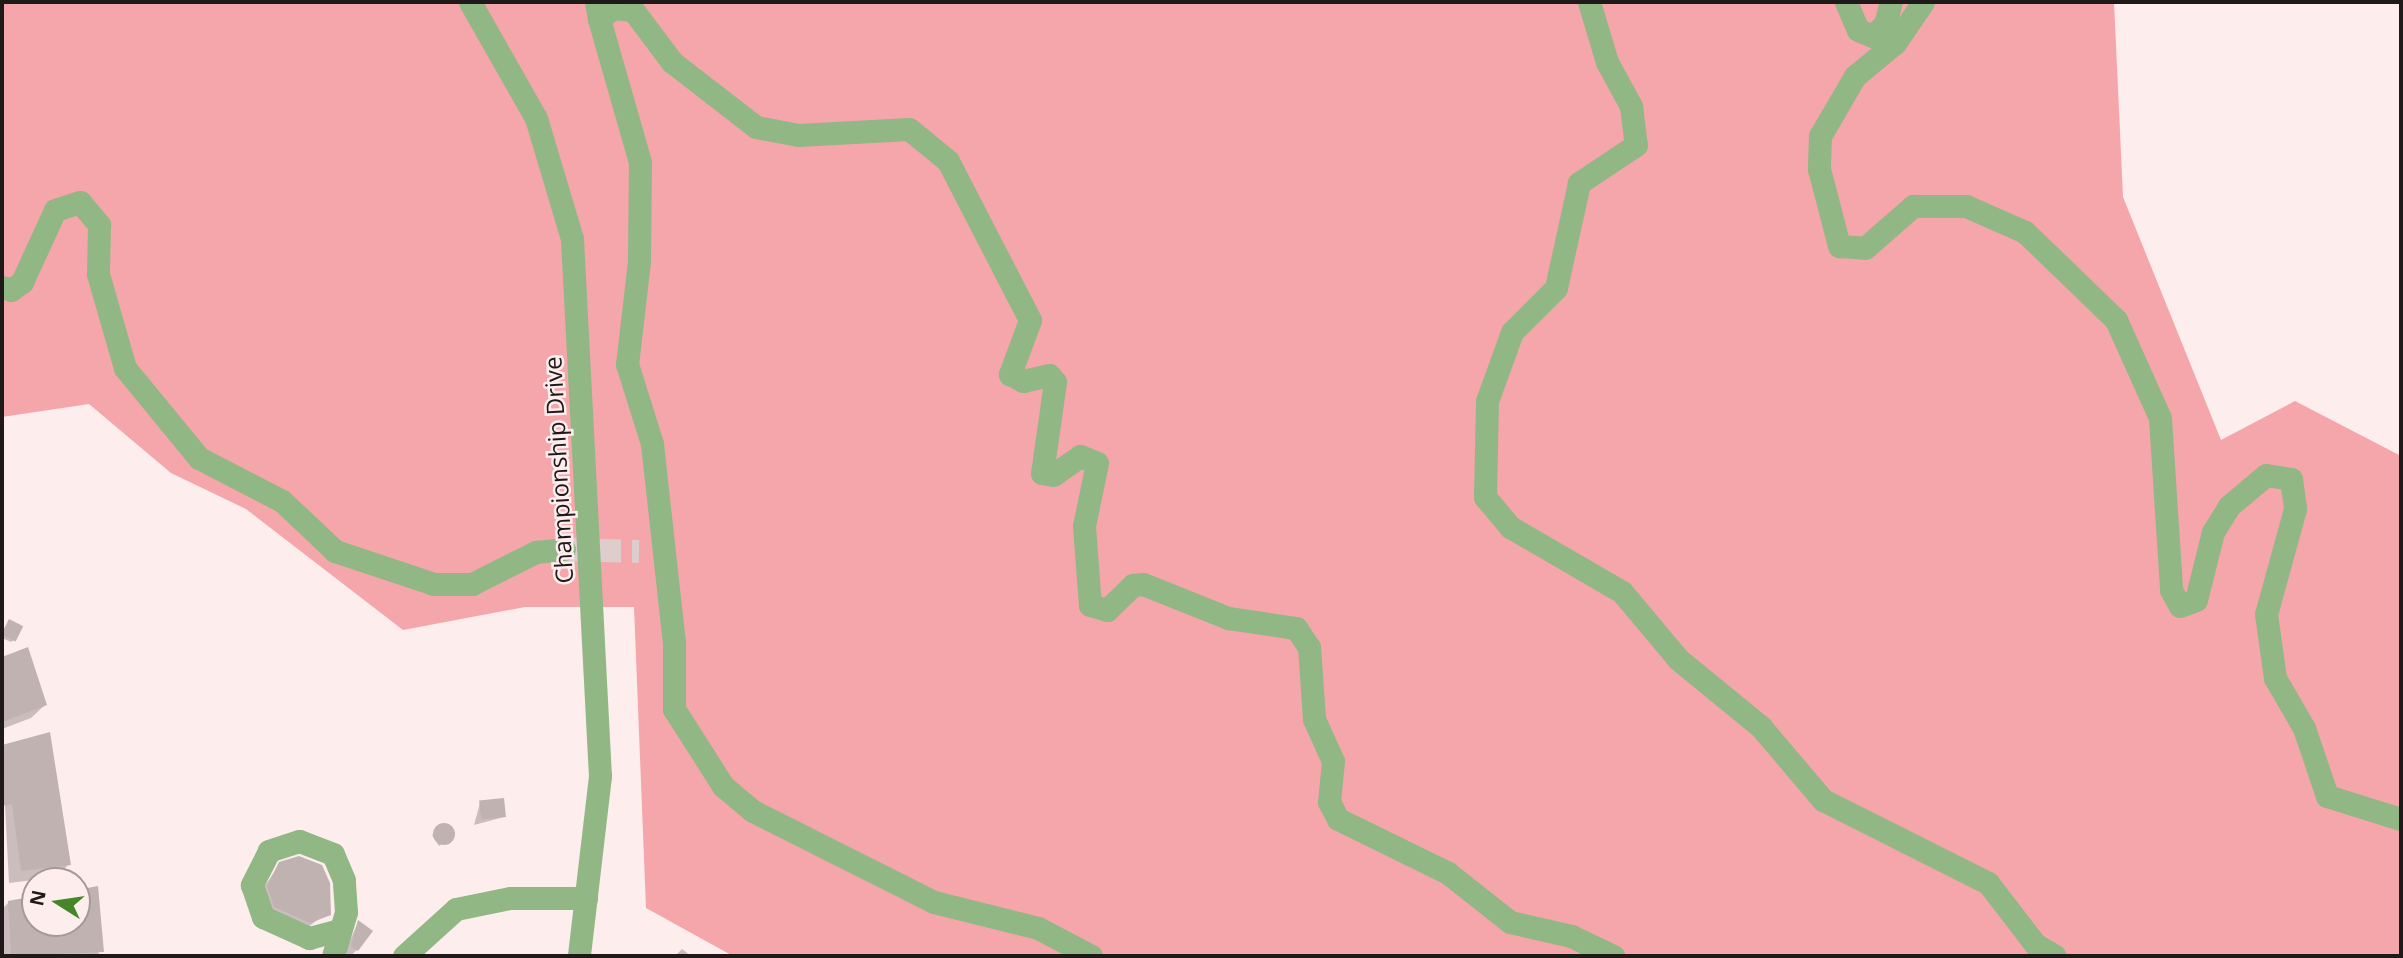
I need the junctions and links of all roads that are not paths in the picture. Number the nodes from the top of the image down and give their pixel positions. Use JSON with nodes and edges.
{"nodes":[{"id":1,"x":470,"y":2,"type":"edge"},
{"id":2,"x":1589,"y":2,"type":"edge"},
{"id":3,"x":1846,"y":2,"type":"edge"},
{"id":4,"x":1891,"y":2,"type":"edge"},
{"id":5,"x":1923,"y":2,"type":"edge"},
{"id":6,"x":597,"y":10,"type":"edge"},
{"id":7,"x":1858,"y":30,"type":"junction"},
{"id":8,"x":1856,"y":76,"type":"junction"},
{"id":9,"x":2,"y":287,"type":"edge"},
{"id":10,"x":564,"y":549,"type":"tunnel mouth"},
{"id":11,"x":2401,"y":819,"type":"edge"},
{"id":12,"x":586,"y":898,"type":"junction"},
{"id":13,"x":338,"y":930,"type":"junction"},
{"id":14,"x":333,"y":956,"type":"edge"},
{"id":15,"x":404,"y":956,"type":"edge"},
{"id":16,"x":579,"y":956,"type":"edge"},
{"id":17,"x":1091,"y":956,"type":"edge"},
{"id":18,"x":1613,"y":956,"type":"edge"},
{"id":19,"x":2055,"y":956,"type":"edge"}],
"edges":[{"from":1,"to":12,"type":"street","name":"Championship Drive"},
{"from":2,"to":19,"type":"street"},
{"from":3,"to":7,"type":"street"},
{"from":4,"to":7,"type":"street"},
{"from":5,"to":8,"type":"street"},
{"from":6,"to":17,"type":"street"},
{"from":6,"to":18,"type":"street"},
{"from":7,"to":8,"type":"street"},
{"from":8,"to":11,"type":"street"},
{"from":9,"to":10,"type":"street"},
{"from":12,"to":15,"type":"street"},
{"from":12,"to":16,"type":"street","name":"Championship Drive"},
{"from":13,"to":13,"type":"street"},
{"from":13,"to":14,"type":"street"}]}
